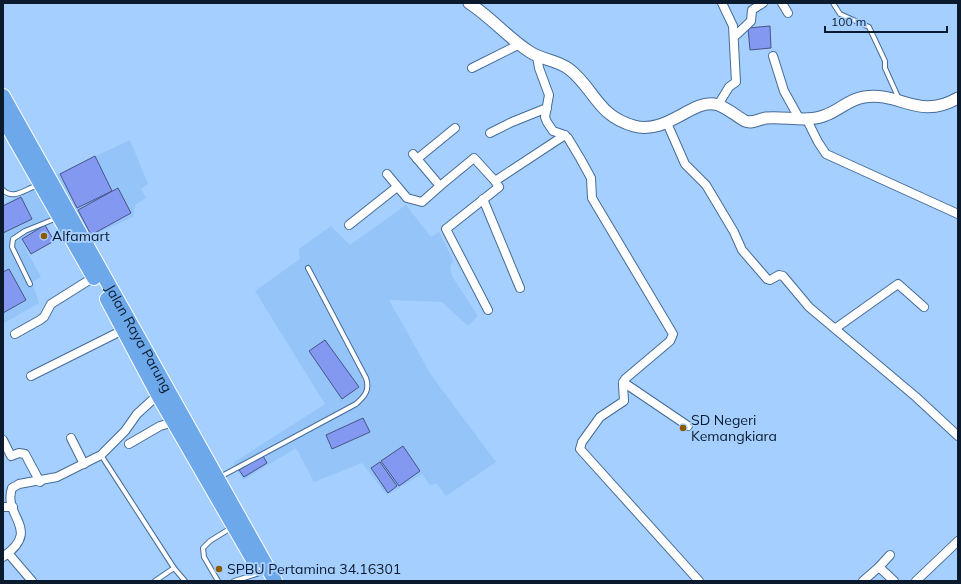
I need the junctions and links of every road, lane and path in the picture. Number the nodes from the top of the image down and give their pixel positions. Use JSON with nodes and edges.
{"nodes":[{"id":1,"x":469,"y":3,"type":"edge"},
{"id":2,"x":722,"y":3,"type":"edge"},
{"id":3,"x":763,"y":3,"type":"edge"},
{"id":4,"x":782,"y":3,"type":"edge"},
{"id":5,"x":833,"y":3,"type":"edge"},
{"id":6,"x":788,"y":13,"type":"dead end"},
{"id":7,"x":735,"y":36,"type":"junction"},
{"id":8,"x":520,"y":44,"type":"junction"},
{"id":9,"x":537,"y":56,"type":"junction"},
{"id":10,"x":773,"y":56,"type":"dead end"},
{"id":11,"x":472,"y":68,"type":"dead end"},
{"id":12,"x":3,"y":96,"type":"edge"},
{"id":13,"x":958,"y":98,"type":"edge"},
{"id":14,"x":900,"y":101,"type":"junction"},
{"id":15,"x":718,"y":105,"type":"junction"},
{"id":16,"x":547,"y":108,"type":"junction"},
{"id":17,"x":3,"y":118,"type":"edge"},
{"id":18,"x":802,"y":118,"type":"junction"},
{"id":19,"x":666,"y":123,"type":"junction"},
{"id":20,"x":455,"y":128,"type":"dead end"},
{"id":21,"x":490,"y":133,"type":"dead end"},
{"id":22,"x":565,"y":135,"type":"junction"},
{"id":23,"x":387,"y":174,"type":"dead end"},
{"id":24,"x":495,"y":181,"type":"junction"},
{"id":25,"x":40,"y":185,"type":"junction"},
{"id":26,"x":440,"y":186,"type":"junction"},
{"id":27,"x":396,"y":187,"type":"junction"},
{"id":28,"x":3,"y":190,"type":"edge"},
{"id":29,"x":483,"y":199,"type":"junction"},
{"id":30,"x":958,"y":214,"type":"edge"},
{"id":31,"x":58,"y":217,"type":"junction"},
{"id":32,"x":349,"y":225,"type":"dead end"},
{"id":33,"x":308,"y":268,"type":"dead end"},
{"id":34,"x":94,"y":277,"type":"junction"},
{"id":35,"x":30,"y":284,"type":"dead end"},
{"id":36,"x":520,"y":288,"type":"dead end"},
{"id":37,"x":924,"y":308,"type":"dead end"},
{"id":38,"x":488,"y":310,"type":"dead end"},
{"id":39,"x":836,"y":328,"type":"junction"},
{"id":40,"x":123,"y":330,"type":"junction"},
{"id":41,"x":15,"y":334,"type":"dead end"},
{"id":42,"x":31,"y":376,"type":"dead end"},
{"id":43,"x":623,"y":382,"type":"junction"},
{"id":44,"x":162,"y":391,"type":"junction"},
{"id":45,"x":174,"y":422,"type":"junction"},
{"id":46,"x":688,"y":426,"type":"dead end"},
{"id":47,"x":958,"y":436,"type":"edge"},
{"id":48,"x":71,"y":438,"type":"dead end"},
{"id":49,"x":3,"y":440,"type":"edge"},
{"id":50,"x":129,"y":444,"type":"dead end"},
{"id":51,"x":101,"y":455,"type":"junction"},
{"id":52,"x":84,"y":464,"type":"junction"},
{"id":53,"x":218,"y":478,"type":"junction"},
{"id":54,"x":40,"y":482,"type":"junction"},
{"id":55,"x":3,"y":507,"type":"edge"},
{"id":56,"x":13,"y":507,"type":"junction"},
{"id":57,"x":233,"y":527,"type":"junction"},
{"id":58,"x":958,"y":541,"type":"edge"},
{"id":59,"x":6,"y":555,"type":"edge"},
{"id":60,"x":890,"y":555,"type":"dead end"},
{"id":61,"x":879,"y":567,"type":"junction"},
{"id":62,"x":174,"y":568,"type":"junction"},
{"id":63,"x":267,"y":576,"type":"edge"},
{"id":64,"x":32,"y":581,"type":"edge"},
{"id":65,"x":156,"y":581,"type":"edge"},
{"id":66,"x":185,"y":581,"type":"edge"},
{"id":67,"x":218,"y":581,"type":"edge"},
{"id":68,"x":234,"y":581,"type":"edge"},
{"id":69,"x":699,"y":581,"type":"edge"},
{"id":70,"x":863,"y":581,"type":"edge"},
{"id":71,"x":894,"y":581,"type":"edge"},
{"id":72,"x":916,"y":581,"type":"edge"}],
"edges":[{"from":1,"to":8,"type":"street"},
{"from":2,"to":7,"type":"street"},
{"from":3,"to":7,"type":"street"},
{"from":4,"to":6,"type":"street"},
{"from":5,"to":14,"type":"lane"},
{"from":7,"to":15,"type":"street"},
{"from":8,"to":9,"type":"street"},
{"from":8,"to":11,"type":"street"},
{"from":9,"to":16,"type":"street"},
{"from":9,"to":19,"type":"street"},
{"from":10,"to":18,"type":"street"},
{"from":12,"to":44,"type":"highway","name":"Jalan Raya Parung"},
{"from":13,"to":14,"type":"street"},
{"from":14,"to":18,"type":"street"},
{"from":15,"to":18,"type":"street"},
{"from":15,"to":19,"type":"street"},
{"from":16,"to":21,"type":"street"},
{"from":16,"to":22,"type":"street"},
{"from":17,"to":25,"type":"highway","name":"Jalan Raya Parung"},
{"from":18,"to":30,"type":"street"},
{"from":19,"to":39,"type":"street"},
{"from":20,"to":26,"type":"street"},
{"from":22,"to":24,"type":"street"},
{"from":22,"to":43,"type":"street"},
{"from":23,"to":27,"type":"street"},
{"from":24,"to":26,"type":"street"},
{"from":24,"to":29,"type":"street"},
{"from":25,"to":28,"type":"lane"},
{"from":25,"to":31,"type":"highway","name":"Jalan Raya Parung"},
{"from":26,"to":27,"type":"street"},
{"from":27,"to":32,"type":"street"},
{"from":29,"to":36,"type":"street"},
{"from":29,"to":38,"type":"street"},
{"from":31,"to":34,"type":"highway","name":"Jalan Raya Parung"},
{"from":31,"to":35,"type":"lane"},
{"from":33,"to":53,"type":"lane"},
{"from":34,"to":40,"type":"highway","name":"Jalan Raya Parung"},
{"from":34,"to":41,"type":"street"},
{"from":37,"to":39,"type":"street"},
{"from":39,"to":47,"type":"street"},
{"from":40,"to":42,"type":"street"},
{"from":40,"to":44,"type":"highway","name":"Jalan Raya Parung"},
{"from":43,"to":46,"type":"street"},
{"from":43,"to":69,"type":"street"},
{"from":44,"to":45,"type":"highway","name":"Jalan Raya Parung"},
{"from":44,"to":51,"type":"street"},
{"from":44,"to":53,"type":"highway","name":"Jalan Raya Parung"},
{"from":45,"to":50,"type":"street"},
{"from":45,"to":57,"type":"highway","name":"Jalan Raya Parung"},
{"from":48,"to":52,"type":"street"},
{"from":49,"to":54,"type":"street"},
{"from":51,"to":52,"type":"street"},
{"from":51,"to":62,"type":"lane"},
{"from":52,"to":54,"type":"street"},
{"from":53,"to":63,"type":"highway","name":"Jalan Raya Parung"},
{"from":54,"to":56,"type":"street"},
{"from":55,"to":56,"type":"street"},
{"from":56,"to":59,"type":"street"},
{"from":57,"to":63,"type":"highway","name":"Jalan Raya Parung"},
{"from":57,"to":67,"type":"lane"},
{"from":58,"to":72,"type":"street"},
{"from":59,"to":64,"type":"street"},
{"from":60,"to":61,"type":"street"},
{"from":61,"to":70,"type":"street"},
{"from":61,"to":71,"type":"street"},
{"from":62,"to":65,"type":"lane"},
{"from":62,"to":66,"type":"lane"},
{"from":63,"to":68,"type":"lane"}]}
